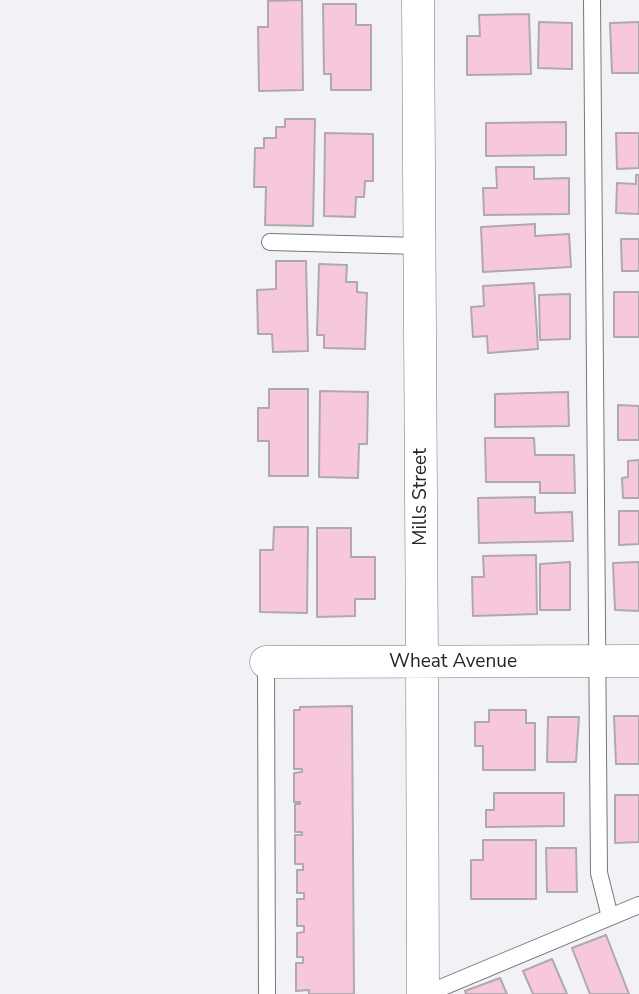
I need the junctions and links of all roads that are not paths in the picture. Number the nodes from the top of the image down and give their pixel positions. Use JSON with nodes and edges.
{"nodes":[{"id":1,"x":418,"y":0,"type":"edge"},
{"id":2,"x":592,"y":0,"type":"edge"},
{"id":3,"x":270,"y":242,"type":"dead end"},
{"id":4,"x":420,"y":246,"type":"junction"},
{"id":5,"x":597,"y":661,"type":"junction"},
{"id":6,"x":639,"y":661,"type":"edge"},
{"id":7,"x":266,"y":662,"type":"joint"},
{"id":8,"x":422,"y":662,"type":"junction"},
{"id":9,"x":639,"y":905,"type":"edge"},
{"id":10,"x":610,"y":917,"type":"junction"},
{"id":11,"x":267,"y":994,"type":"edge"},
{"id":12,"x":424,"y":994,"type":"edge"}],
"edges":[{"from":1,"to":4,"type":"street","name":"Mills Street"},
{"from":2,"to":5,"type":"lane"},
{"from":3,"to":4,"type":"lane"},
{"from":4,"to":8,"type":"street","name":"Mills Street"},
{"from":5,"to":6,"type":"street","name":"Wheat Avenue"},
{"from":5,"to":8,"type":"street","name":"Wheat Avenue"},
{"from":5,"to":10,"type":"lane"},
{"from":7,"to":8,"type":"street","name":"Wheat Avenue"},
{"from":7,"to":11,"type":"lane"},
{"from":8,"to":12,"type":"street","name":"Mills Street"},
{"from":9,"to":10,"type":"lane"},
{"from":10,"to":12,"type":"lane"}]}
